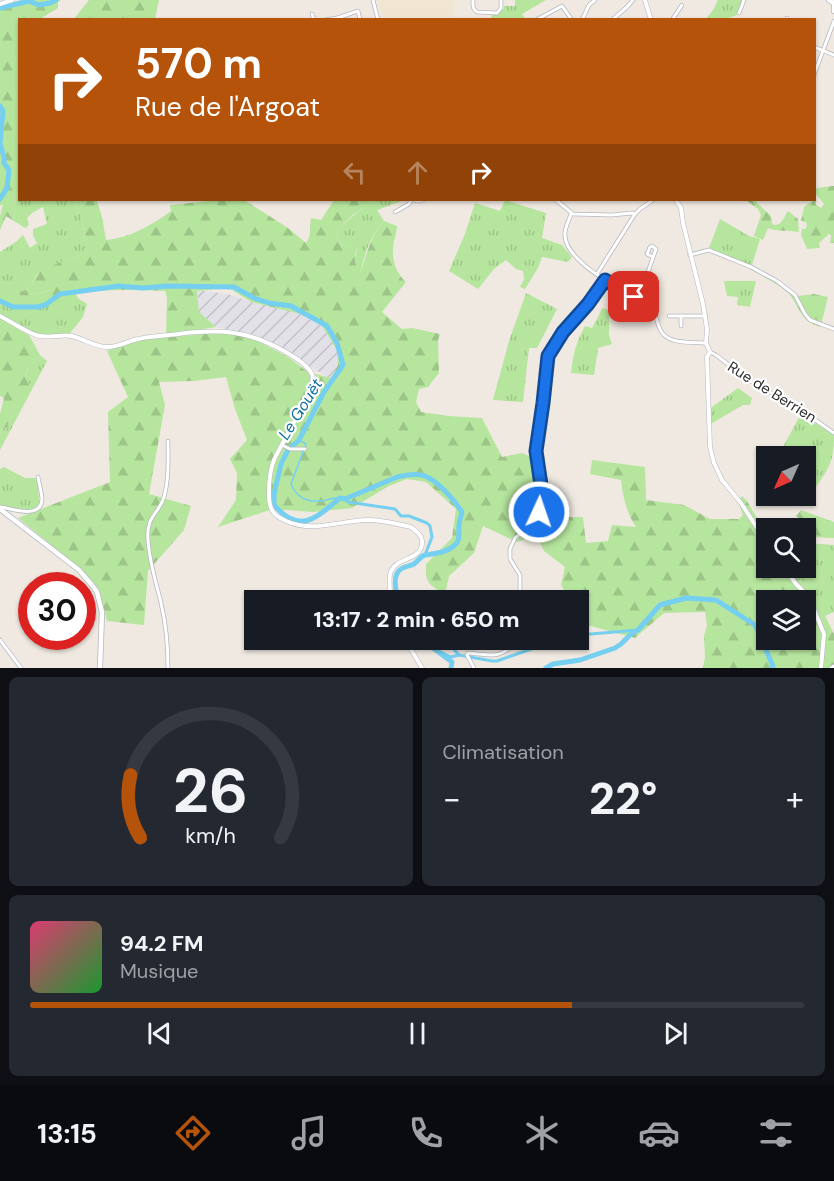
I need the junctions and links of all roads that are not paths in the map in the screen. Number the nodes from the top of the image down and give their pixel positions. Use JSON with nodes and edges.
{"nodes":[{"id":1,"x":12,"y":0,"type":"edge"},
{"id":2,"x":373,"y":0,"type":"edge"},
{"id":3,"x":473,"y":0,"type":"edge"},
{"id":4,"x":501,"y":0,"type":"edge"},
{"id":5,"x":595,"y":0,"type":"edge"},
{"id":6,"x":633,"y":0,"type":"edge"},
{"id":7,"x":645,"y":0,"type":"edge"},
{"id":8,"x":744,"y":0,"type":"edge"},
{"id":9,"x":829,"y":0,"type":"edge"},
{"id":10,"x":834,"y":3,"type":"edge"},
{"id":11,"x":0,"y":4,"type":"edge"},
{"id":12,"x":682,"y":5,"type":"dead end"},
{"id":13,"x":834,"y":11,"type":"edge"},
{"id":14,"x":739,"y":13,"type":"dead end"},
{"id":15,"x":312,"y":15,"type":"dead end"},
{"id":16,"x":313,"y":18,"type":"edge"},
{"id":17,"x":337,"y":18,"type":"edge"},
{"id":18,"x":360,"y":18,"type":"edge"},
{"id":19,"x":378,"y":18,"type":"edge"},
{"id":20,"x":540,"y":18,"type":"edge"},
{"id":21,"x":571,"y":18,"type":"edge"},
{"id":22,"x":583,"y":18,"type":"edge"},
{"id":23,"x":614,"y":18,"type":"edge"},
{"id":24,"x":650,"y":18,"type":"edge"},
{"id":25,"x":673,"y":18,"type":"edge"},
{"id":26,"x":834,"y":21,"type":"edge"},
{"id":27,"x":816,"y":48,"type":"edge"},
{"id":28,"x":823,"y":51,"type":"junction"},
{"id":29,"x":834,"y":55,"type":"edge"},
{"id":30,"x":816,"y":70,"type":"edge"},
{"id":31,"x":411,"y":201,"type":"edge"},
{"id":32,"x":557,"y":201,"type":"edge"},
{"id":33,"x":651,"y":201,"type":"edge"},
{"id":34,"x":679,"y":202,"type":"edge"},
{"id":35,"x":395,"y":213,"type":"dead end"},
{"id":36,"x":571,"y":214,"type":"junction"},
{"id":37,"x":635,"y":214,"type":"junction"},
{"id":38,"x":690,"y":255,"type":"junction"},
{"id":39,"x":653,"y":257,"type":"dead end"},
{"id":40,"x":598,"y":275,"type":"junction"},
{"id":41,"x":605,"y":280,"type":"junction"},
{"id":42,"x":599,"y":288,"type":"junction"},
{"id":43,"x":634,"y":297,"type":"junction"},
{"id":44,"x":0,"y":316,"type":"edge"},
{"id":45,"x":669,"y":316,"type":"dead end"},
{"id":46,"x":681,"y":316,"type":"junction"},
{"id":47,"x":706,"y":316,"type":"junction"},
{"id":48,"x":681,"y":326,"type":"dead end"},
{"id":49,"x":834,"y":329,"type":"edge"},
{"id":50,"x":706,"y":343,"type":"junction"},
{"id":51,"x":710,"y":352,"type":"junction"},
{"id":52,"x":834,"y":433,"type":"edge"},
{"id":53,"x":168,"y":441,"type":"dead end"},
{"id":54,"x":283,"y":446,"type":"junction"},
{"id":55,"x":304,"y":449,"type":"dead end"},
{"id":56,"x":39,"y":477,"type":"dead end"},
{"id":57,"x":0,"y":508,"type":"edge"},
{"id":58,"x":756,"y":526,"type":"edge"},
{"id":59,"x":792,"y":578,"type":"edge"},
{"id":60,"x":390,"y":590,"type":"edge"},
{"id":61,"x":520,"y":590,"type":"edge"},
{"id":62,"x":0,"y":640,"type":"edge"},
{"id":63,"x":411,"y":650,"type":"edge"},
{"id":64,"x":509,"y":650,"type":"edge"},
{"id":65,"x":21,"y":668,"type":"edge"},
{"id":66,"x":100,"y":668,"type":"edge"},
{"id":67,"x":168,"y":668,"type":"edge"},
{"id":68,"x":422,"y":668,"type":"edge"},
{"id":69,"x":474,"y":668,"type":"edge"},
{"id":70,"x":821,"y":668,"type":"edge"}],
"edges":[{"from":1,"to":11,"type":"street"},
{"from":2,"to":19,"type":"street"},
{"from":3,"to":4,"type":"street"},
{"from":5,"to":22,"type":"street"},
{"from":6,"to":23,"type":"street"},
{"from":7,"to":24,"type":"street"},
{"from":8,"to":14,"type":"street"},
{"from":9,"to":10,"type":"main road"},
{"from":10,"to":13,"type":"main road"},
{"from":12,"to":25,"type":"street"},
{"from":15,"to":16,"type":"street"},
{"from":17,"to":18,"type":"street"},
{"from":20,"to":21,"type":"street"},
{"from":26,"to":28,"type":"street"},
{"from":27,"to":28,"type":"street"},
{"from":28,"to":29,"type":"street"},
{"from":28,"to":30,"type":"street"},
{"from":31,"to":35,"type":"street"},
{"from":32,"to":36,"type":"street"},
{"from":33,"to":37,"type":"street"},
{"from":34,"to":38,"type":"street"},
{"from":36,"to":37,"type":"street"},
{"from":36,"to":40,"type":"street"},
{"from":37,"to":40,"type":"street"},
{"from":38,"to":47,"type":"street"},
{"from":38,"to":49,"type":"street"},
{"from":39,"to":43,"type":"street"},
{"from":40,"to":41,"type":"street"},
{"from":40,"to":42,"type":"street"},
{"from":41,"to":42,"type":"street"},
{"from":41,"to":43,"type":"street"},
{"from":42,"to":61,"type":"street"},
{"from":43,"to":50,"type":"street"},
{"from":44,"to":54,"type":"street"},
{"from":45,"to":46,"type":"street"},
{"from":46,"to":47,"type":"street"},
{"from":46,"to":48,"type":"street"},
{"from":47,"to":50,"type":"street"},
{"from":50,"to":51,"type":"street"},
{"from":51,"to":52,"type":"street","name":"Rue de Berrien"},
{"from":51,"to":58,"type":"street"},
{"from":53,"to":67,"type":"street"},
{"from":54,"to":55,"type":"street"},
{"from":54,"to":60,"type":"street"},
{"from":56,"to":57,"type":"street"},
{"from":57,"to":66,"type":"main road"},
{"from":59,"to":70,"type":"street"},
{"from":62,"to":65,"type":"street"},
{"from":63,"to":68,"type":"street"},
{"from":64,"to":69,"type":"street"}]}
